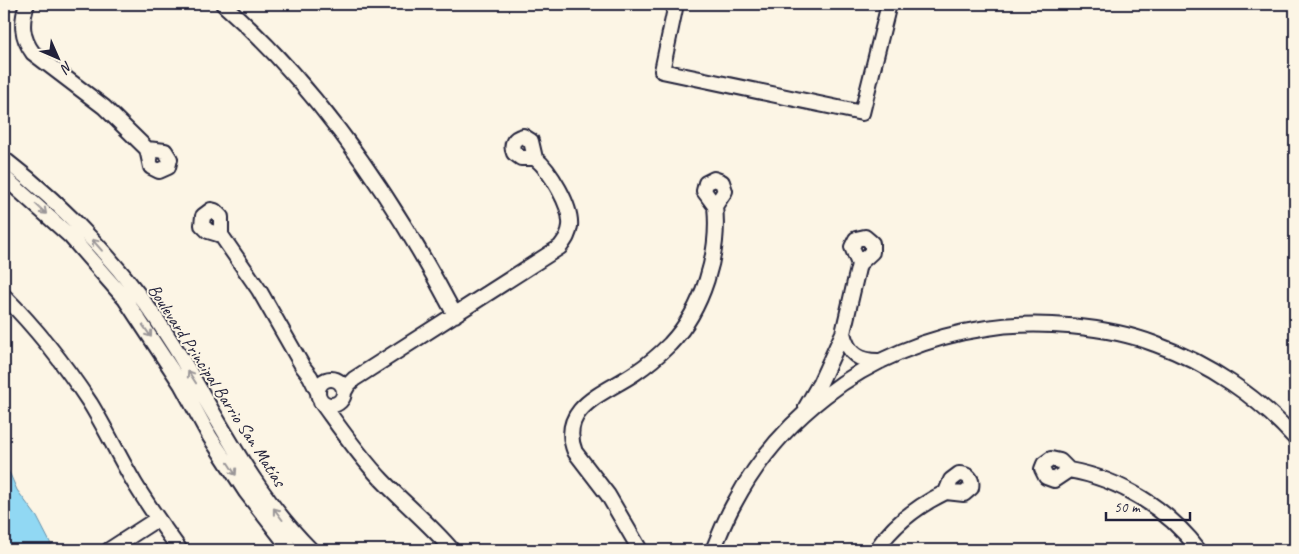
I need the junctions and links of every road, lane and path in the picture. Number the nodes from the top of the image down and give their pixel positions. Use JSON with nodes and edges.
{"nodes":[{"id":1,"x":27,"y":4,"type":"edge"},
{"id":2,"x":223,"y":4,"type":"edge"},
{"id":3,"x":676,"y":4,"type":"edge"},
{"id":4,"x":889,"y":4,"type":"edge"},
{"id":5,"x":147,"y":150,"type":"dead end"},
{"id":6,"x":535,"y":158,"type":"dead end"},
{"id":7,"x":4,"y":159,"type":"edge"},
{"id":8,"x":4,"y":177,"type":"edge"},
{"id":9,"x":715,"y":206,"type":"dead end"},
{"id":10,"x":221,"y":235,"type":"dead end"},
{"id":11,"x":859,"y":264,"type":"dead end"},
{"id":12,"x":4,"y":296,"type":"edge"},
{"id":13,"x":455,"y":314,"type":"junction"},
{"id":14,"x":843,"y":333,"type":"junction"},
{"id":15,"x":880,"y":361,"type":"junction"},
{"id":16,"x":310,"y":376,"type":"junction"},
{"id":17,"x":339,"y":389,"type":"junction"},
{"id":18,"x":319,"y":397,"type":"junction"},
{"id":19,"x":797,"y":421,"type":"junction"},
{"id":20,"x":342,"y":430,"type":"junction"},
{"id":21,"x":1295,"y":438,"type":"edge"},
{"id":22,"x":1069,"y":470,"type":"dead end"},
{"id":23,"x":946,"y":492,"type":"dead end"},
{"id":24,"x":157,"y":518,"type":"junction"},
{"id":25,"x":109,"y":550,"type":"edge"},
{"id":26,"x":180,"y":550,"type":"edge"},
{"id":27,"x":291,"y":550,"type":"edge"},
{"id":28,"x":310,"y":550,"type":"edge"},
{"id":29,"x":452,"y":550,"type":"edge"},
{"id":30,"x":640,"y":550,"type":"edge"},
{"id":31,"x":713,"y":550,"type":"edge"},
{"id":32,"x":876,"y":550,"type":"edge"},
{"id":33,"x":1199,"y":550,"type":"edge"}],
"edges":[{"from":1,"to":5,"type":"street"},
{"from":2,"to":13,"type":"street"},
{"from":3,"to":4,"type":"street"},
{"from":6,"to":13,"type":"street"},
{"from":28,"to":7,"type":"street","name":"Boulevard Principal Barrio San Matías","one_way":true},
{"from":8,"to":27,"type":"street","name":"Boulevard Principal Barrio San Matías","one_way":true},
{"from":9,"to":30,"type":"street"},
{"from":10,"to":16,"type":"street"},
{"from":11,"to":14,"type":"street"},
{"from":12,"to":24,"type":"street"},
{"from":13,"to":17,"type":"street"},
{"from":14,"to":15,"type":"street"},
{"from":14,"to":19,"type":"street"},
{"from":15,"to":19,"type":"street"},
{"from":15,"to":21,"type":"street"},
{"from":16,"to":17,"type":"street"},
{"from":16,"to":18,"type":"street"},
{"from":17,"to":18,"type":"street"},
{"from":17,"to":18,"type":"street"},
{"from":17,"to":20,"type":"street"},
{"from":18,"to":20,"type":"street"},
{"from":19,"to":31,"type":"street"},
{"from":20,"to":29,"type":"street"},
{"from":22,"to":33,"type":"street"},
{"from":23,"to":32,"type":"street"},
{"from":24,"to":25,"type":"street"},
{"from":24,"to":26,"type":"street"}]}
